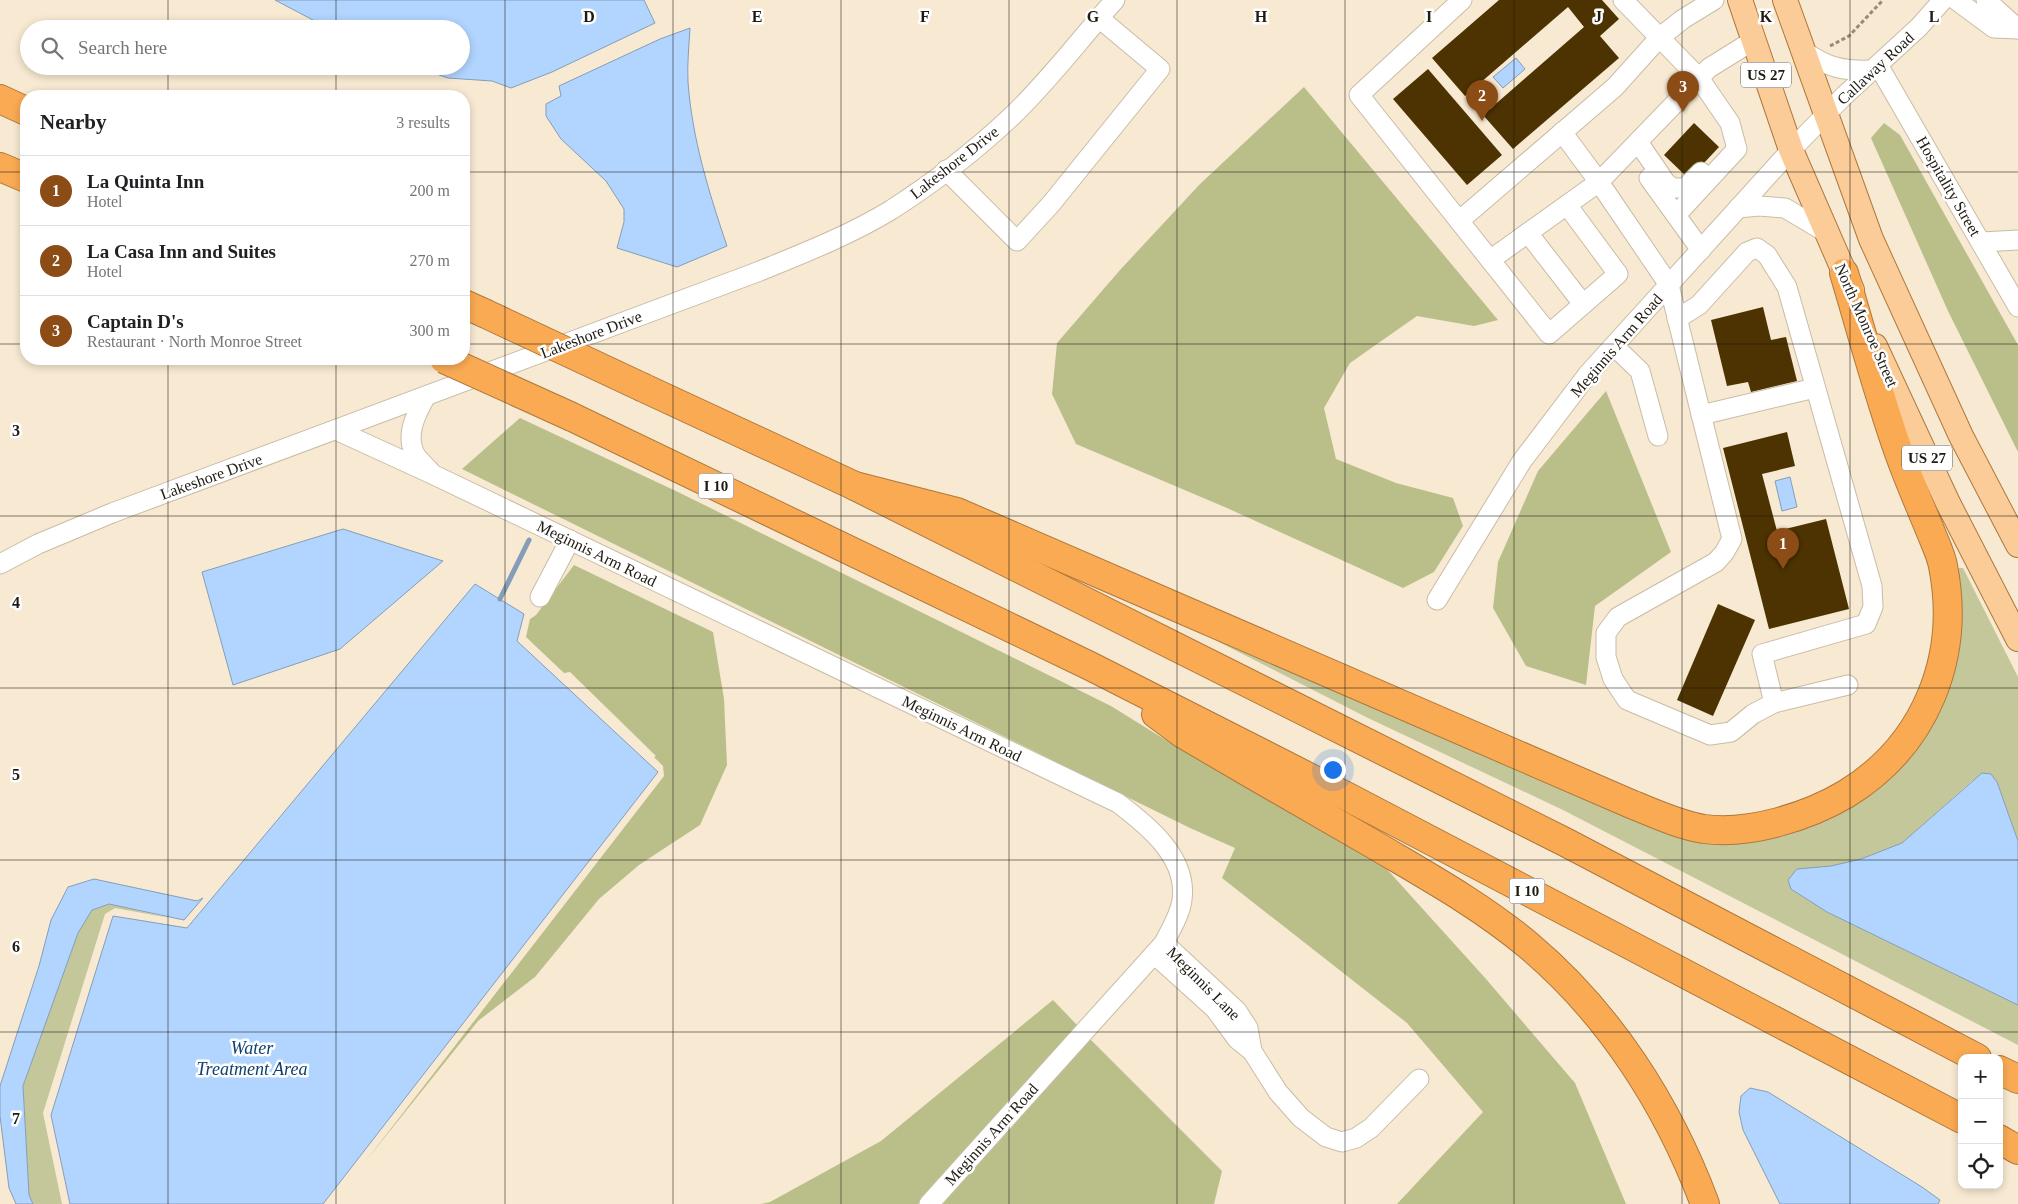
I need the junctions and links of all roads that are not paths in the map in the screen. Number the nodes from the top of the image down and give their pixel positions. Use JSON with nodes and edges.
{"nodes":[{"id":1,"x":1115,"y":0,"type":"edge"},
{"id":2,"x":1462,"y":0,"type":"edge"},
{"id":3,"x":1623,"y":0,"type":"edge"},
{"id":4,"x":1714,"y":0,"type":"edge"},
{"id":5,"x":1740,"y":0,"type":"edge"},
{"id":6,"x":1786,"y":0,"type":"edge"},
{"id":7,"x":1943,"y":0,"type":"edge"},
{"id":8,"x":1956,"y":0,"type":"edge"},
{"id":9,"x":1986,"y":0,"type":"edge"},
{"id":10,"x":1099,"y":18,"type":"junction"},
{"id":11,"x":2018,"y":29,"type":"edge"},
{"id":12,"x":1658,"y":38,"type":"junction"},
{"id":13,"x":1754,"y":40,"type":"junction"},
{"id":14,"x":1814,"y":50,"type":"junction"},
{"id":15,"x":1875,"y":68,"type":"junction"},
{"id":16,"x":1699,"y":78,"type":"junction"},
{"id":17,"x":0,"y":99,"type":"edge"},
{"id":18,"x":20,"y":108,"type":"edge"},
{"id":19,"x":1826,"y":114,"type":"junction"},
{"id":20,"x":1562,"y":132,"type":"junction"},
{"id":21,"x":1734,"y":138,"type":"junction"},
{"id":22,"x":1634,"y":147,"type":"junction"},
{"id":23,"x":1791,"y":150,"type":"junction"},
{"id":24,"x":0,"y":167,"type":"edge"},
{"id":25,"x":946,"y":170,"type":"junction"},
{"id":26,"x":20,"y":175,"type":"edge"},
{"id":27,"x":1599,"y":182,"type":"junction"},
{"id":28,"x":1567,"y":205,"type":"junction"},
{"id":29,"x":1738,"y":208,"type":"junction"},
{"id":30,"x":1676,"y":215,"type":"junction"},
{"id":31,"x":1459,"y":221,"type":"junction"},
{"id":32,"x":1528,"y":233,"type":"junction"},
{"id":33,"x":1827,"y":233,"type":"junction"},
{"id":34,"x":2018,"y":240,"type":"edge"},
{"id":35,"x":1982,"y":242,"type":"junction"},
{"id":36,"x":1701,"y":250,"type":"junction"},
{"id":37,"x":1490,"y":260,"type":"junction"},
{"id":38,"x":1844,"y":273,"type":"junction"},
{"id":39,"x":1669,"y":285,"type":"junction"},
{"id":40,"x":1583,"y":304,"type":"junction"},
{"id":41,"x":2018,"y":307,"type":"edge"},
{"id":42,"x":474,"y":308,"type":"edge"},
{"id":43,"x":1678,"y":319,"type":"junction"},
{"id":44,"x":1614,"y":346,"type":"junction"},
{"id":45,"x":457,"y":365,"type":"edge"},
{"id":46,"x":1815,"y":388,"type":"junction"},
{"id":47,"x":426,"y":396,"type":"junction"},
{"id":48,"x":1701,"y":415,"type":"junction"},
{"id":49,"x":336,"y":430,"type":"junction"},
{"id":50,"x":1658,"y":436,"type":"dead end"},
{"id":51,"x":432,"y":474,"type":"junction"},
{"id":52,"x":855,"y":486,"type":"junction"},
{"id":53,"x":570,"y":540,"type":"junction"},
{"id":54,"x":2018,"y":544,"type":"edge"},
{"id":55,"x":0,"y":564,"type":"edge"},
{"id":56,"x":540,"y":597,"type":"dead end"},
{"id":57,"x":1437,"y":600,"type":"dead end"},
{"id":58,"x":2018,"y":639,"type":"edge"},
{"id":59,"x":1090,"y":666,"type":"junction"},
{"id":60,"x":1848,"y":685,"type":"dead end"},
{"id":61,"x":1774,"y":703,"type":"junction"},
{"id":62,"x":1159,"y":949,"type":"junction"},
{"id":63,"x":1969,"y":1054,"type":"edge"},
{"id":64,"x":2003,"y":1072,"type":"edge"},
{"id":65,"x":1419,"y":1079,"type":"dead end"},
{"id":66,"x":2018,"y":1079,"type":"edge"},
{"id":67,"x":1958,"y":1117,"type":"edge"},
{"id":68,"x":2003,"y":1141,"type":"edge"},
{"id":69,"x":2018,"y":1150,"type":"edge"},
{"id":70,"x":929,"y":1204,"type":"edge"},
{"id":71,"x":1705,"y":1204,"type":"edge"}],
"edges":[{"from":1,"to":10,"type":"street","name":"Lakeshore Drive"},
{"from":2,"to":31,"type":"street"},
{"from":3,"to":12,"type":"street"},
{"from":4,"to":12,"type":"street"},
{"from":5,"to":13,"type":"main road","name":"North Monroe Street","number":"US 27"},
{"from":6,"to":14,"type":"main road","number":"US 27"},
{"from":7,"to":15,"type":"street","name":"Callaway Road"},
{"from":8,"to":11,"type":"street"},
{"from":9,"to":11,"type":"street"},
{"from":10,"to":25,"type":"street","name":"Lakeshore Drive"},
{"from":10,"to":25,"type":"street"},
{"from":12,"to":16,"type":"street"},
{"from":12,"to":20,"type":"street"},
{"from":13,"to":16,"type":"street"},
{"from":13,"to":23,"type":"main road","name":"North Monroe Street","number":"US 27"},
{"from":14,"to":15,"type":"street"},
{"from":14,"to":19,"type":"main road","number":"US 27"},
{"from":15,"to":19,"type":"street","name":"Callaway Road"},
{"from":15,"to":35,"type":"street","name":"Hospitality Street"},
{"from":16,"to":21,"type":"street"},
{"from":16,"to":22,"type":"street"},
{"from":17,"to":18,"type":"highway"},
{"from":19,"to":23,"type":"street","name":"Meginnis Arm Road"},
{"from":19,"to":54,"type":"main road","number":"US 27"},
{"from":20,"to":27,"type":"street"},
{"from":20,"to":31,"type":"street"},
{"from":21,"to":22,"type":"street"},
{"from":21,"to":30,"type":"street"},
{"from":22,"to":27,"type":"street"},
{"from":22,"to":30,"type":"street"},
{"from":23,"to":29,"type":"street","name":"Meginnis Arm Road"},
{"from":23,"to":33,"type":"main road","name":"North Monroe Street","number":"US 27"},
{"from":24,"to":26,"type":"highway"},
{"from":25,"to":47,"type":"street","name":"Lakeshore Drive"},
{"from":27,"to":28,"type":"street"},
{"from":27,"to":39,"type":"street"},
{"from":28,"to":32,"type":"street"},
{"from":28,"to":40,"type":"street"},
{"from":29,"to":33,"type":"street"},
{"from":29,"to":36,"type":"street","name":"Meginnis Arm Road"},
{"from":30,"to":36,"type":"street"},
{"from":31,"to":37,"type":"street"},
{"from":32,"to":37,"type":"street"},
{"from":32,"to":40,"type":"street"},
{"from":33,"to":38,"type":"main road","name":"North Monroe Street","number":"US 27"},
{"from":34,"to":35,"type":"street"},
{"from":35,"to":41,"type":"street","name":"Hospitality Street"},
{"from":36,"to":39,"type":"street","name":"Meginnis Arm Road"},
{"from":37,"to":40,"type":"street"},
{"from":38,"to":52,"type":"highway"},
{"from":38,"to":58,"type":"main road","name":"North Monroe Street","number":"US 27"},
{"from":39,"to":43,"type":"street"},
{"from":39,"to":44,"type":"street","name":"Meginnis Arm Road"},
{"from":42,"to":52,"type":"highway","bridge":true},
{"from":43,"to":46,"type":"street"},
{"from":43,"to":48,"type":"street"},
{"from":44,"to":50,"type":"street"},
{"from":44,"to":57,"type":"street","name":"Meginnis Arm Road"},
{"from":45,"to":59,"type":"highway","number":"I 10","bridge":true},
{"from":46,"to":48,"type":"street"},
{"from":46,"to":61,"type":"street"},
{"from":47,"to":49,"type":"street","name":"Lakeshore Drive"},
{"from":47,"to":51,"type":"street"},
{"from":48,"to":61,"type":"street"},
{"from":49,"to":51,"type":"street","name":"Meginnis Arm Road"},
{"from":49,"to":55,"type":"street","name":"Lakeshore Drive"},
{"from":51,"to":53,"type":"street","name":"Meginnis Arm Road"},
{"from":52,"to":63,"type":"highway"},
{"from":53,"to":56,"type":"street"},
{"from":53,"to":62,"type":"street","name":"Meginnis Arm Road"},
{"from":59,"to":67,"type":"highway","number":"I 10"},
{"from":59,"to":71,"type":"highway"},
{"from":60,"to":61,"type":"street"},
{"from":62,"to":65,"type":"street","name":"Meginnis Lane"},
{"from":62,"to":70,"type":"street","name":"Meginnis Arm Road"},
{"from":64,"to":66,"type":"highway"},
{"from":68,"to":69,"type":"highway"}]}
